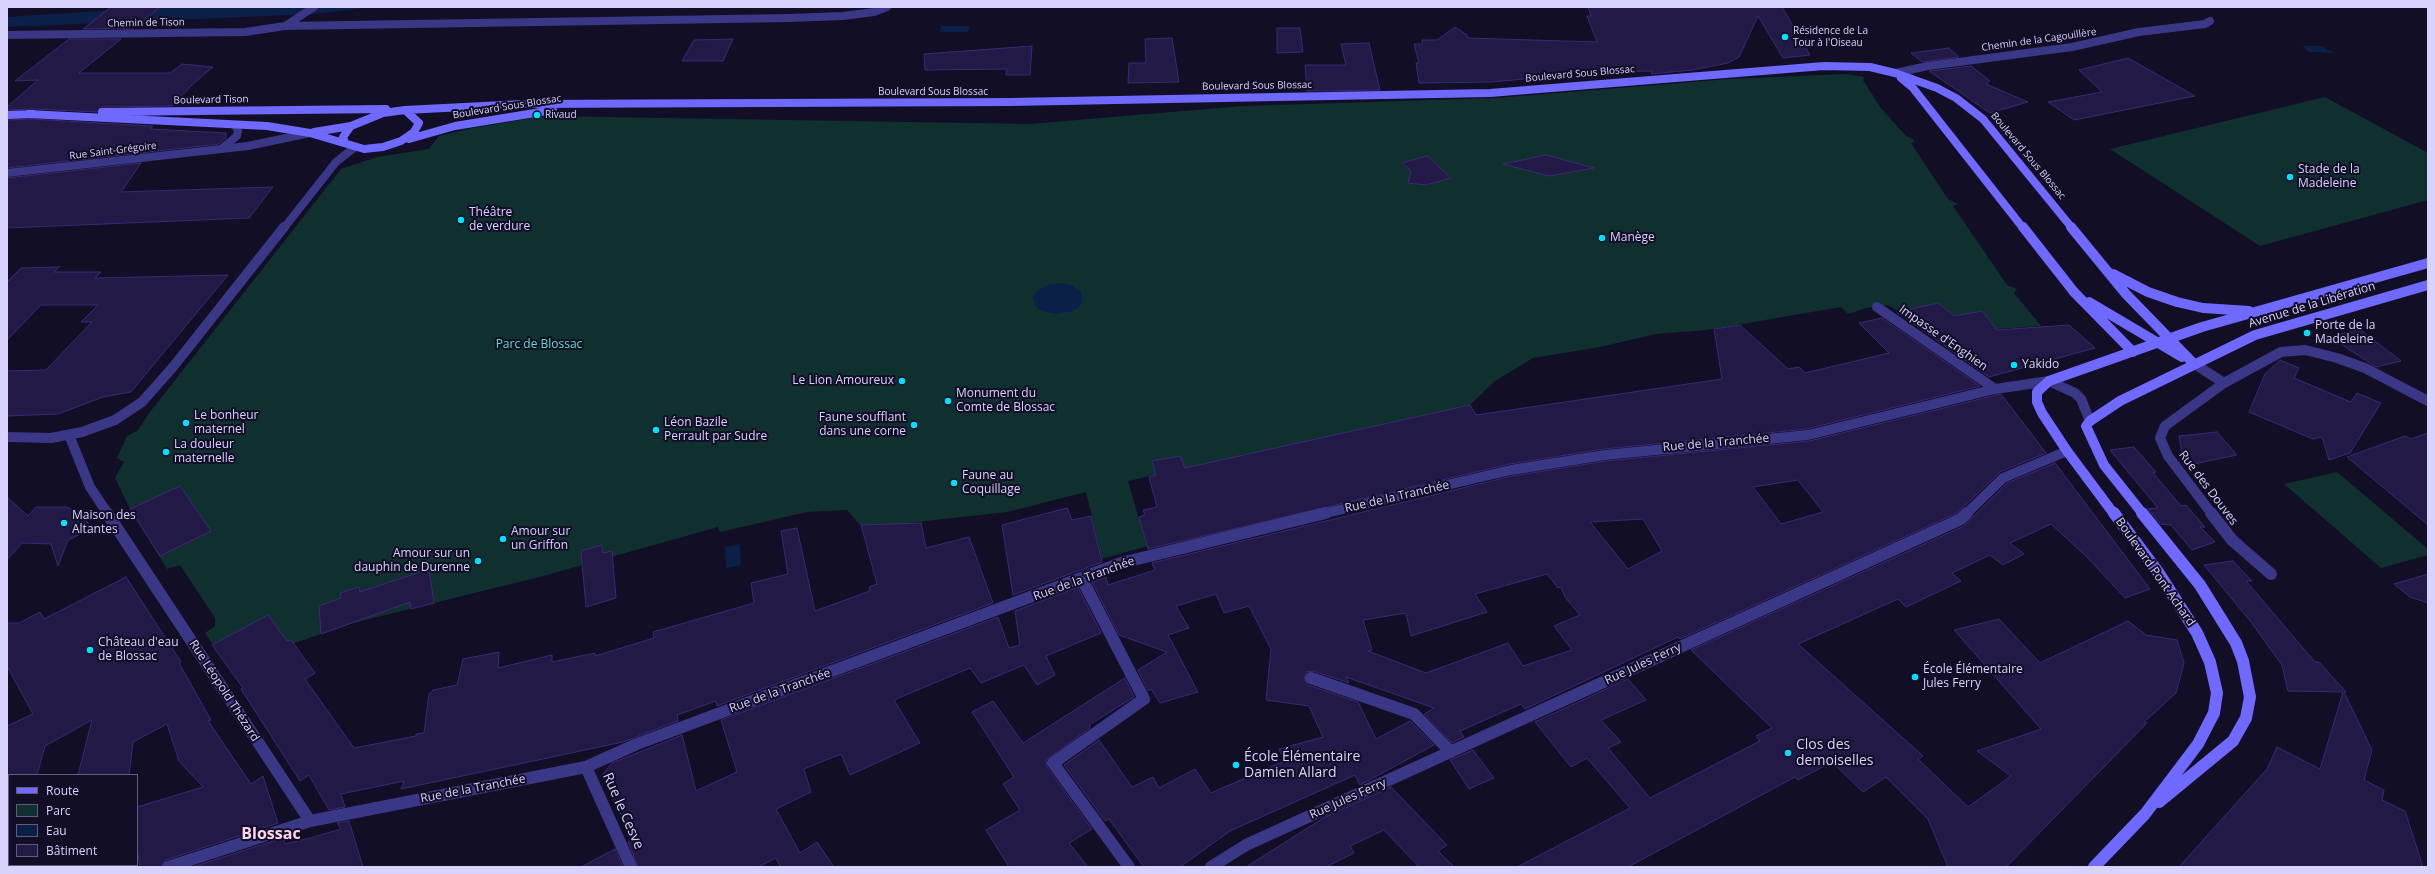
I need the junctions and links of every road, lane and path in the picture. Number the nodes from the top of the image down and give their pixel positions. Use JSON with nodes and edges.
{"nodes":[{"id":1,"x":314,"y":7,"type":"edge"},
{"id":2,"x":887,"y":7,"type":"edge"},
{"id":3,"x":2210,"y":21,"type":"dead end"},
{"id":4,"x":285,"y":26,"type":"junction"},
{"id":5,"x":7,"y":35,"type":"edge"},
{"id":6,"x":1895,"y":73,"type":"junction"},
{"id":7,"x":617,"y":105,"type":"junction"},
{"id":8,"x":396,"y":110,"type":"junction"},
{"id":9,"x":405,"y":110,"type":"junction"},
{"id":10,"x":28,"y":114,"type":"junction"},
{"id":11,"x":7,"y":115,"type":"edge"},
{"id":12,"x":235,"y":125,"type":"junction"},
{"id":13,"x":351,"y":126,"type":"junction"},
{"id":14,"x":310,"y":133,"type":"junction"},
{"id":15,"x":401,"y":141,"type":"junction"},
{"id":16,"x":345,"y":143,"type":"junction"},
{"id":17,"x":354,"y":148,"type":"junction"},
{"id":18,"x":221,"y":149,"type":"junction"},
{"id":19,"x":7,"y":173,"type":"edge"},
{"id":20,"x":2428,"y":263,"type":"edge"},
{"id":21,"x":2104,"y":267,"type":"junction"},
{"id":22,"x":2428,"y":285,"type":"edge"},
{"id":23,"x":2074,"y":292,"type":"junction"},
{"id":24,"x":1877,"y":307,"type":"dead end"},
{"id":25,"x":2257,"y":311,"type":"junction"},
{"id":26,"x":2170,"y":339,"type":"junction"},
{"id":27,"x":2158,"y":343,"type":"junction"},
{"id":28,"x":2133,"y":352,"type":"junction"},
{"id":29,"x":2193,"y":363,"type":"junction"},
{"id":30,"x":2049,"y":381,"type":"junction"},
{"id":31,"x":2224,"y":383,"type":"junction"},
{"id":32,"x":1995,"y":389,"type":"junction"},
{"id":33,"x":2428,"y":402,"type":"edge"},
{"id":34,"x":2090,"y":420,"type":"junction"},
{"id":35,"x":69,"y":435,"type":"junction"},
{"id":36,"x":7,"y":437,"type":"edge"},
{"id":37,"x":2067,"y":451,"type":"junction"},
{"id":38,"x":2271,"y":574,"type":"dead end"},
{"id":39,"x":1082,"y":579,"type":"junction"},
{"id":40,"x":1311,"y":678,"type":"dead end"},
{"id":41,"x":1451,"y":752,"type":"junction"},
{"id":42,"x":586,"y":767,"type":"junction"},
{"id":43,"x":2145,"y":814,"type":"junction"},
{"id":44,"x":310,"y":821,"type":"junction"},
{"id":45,"x":174,"y":866,"type":"edge"},
{"id":46,"x":631,"y":867,"type":"edge"},
{"id":47,"x":1129,"y":867,"type":"edge"},
{"id":48,"x":1211,"y":867,"type":"edge"},
{"id":49,"x":2094,"y":867,"type":"edge"}],
"edges":[{"from":1,"to":4,"type":"street","name":"Chemin de Tison"},
{"from":2,"to":4,"type":"street","name":"Chemin de Tison"},
{"from":3,"to":6,"type":"street","name":"Chemin de la Cagouillère"},
{"from":4,"to":5,"type":"street","name":"Chemin de Tison"},
{"from":6,"to":7,"type":"main road","name":"Boulevard Sous Blossac"},
{"from":6,"to":21,"type":"main road","name":"Boulevard Sous Blossac"},
{"from":6,"to":23,"type":"main road","name":"Boulevard Sous Blossac"},
{"from":7,"to":9,"type":"main road","name":"Boulevard Sous Blossac"},
{"from":7,"to":15,"type":"main road","name":"Boulevard Sous Blossac"},
{"from":8,"to":9,"type":"main road","name":"Boulevard Sous Blossac"},
{"from":8,"to":10,"type":"main road","name":"Boulevard Tison"},
{"from":8,"to":13,"type":"main road","name":"Boulevard Sous Blossac"},
{"from":9,"to":15,"type":"main road","name":"Boulevard Sous Blossac"},
{"from":10,"to":11,"type":"main road","name":"Boulevard Tison"},
{"from":10,"to":12,"type":"main road","name":"Boulevard Tison"},
{"from":12,"to":14,"type":"main road","name":"Boulevard Tison"},
{"from":12,"to":18,"type":"street"},
{"from":13,"to":14,"type":"main road","name":"Boulevard Sous Blossac"},
{"from":13,"to":16,"type":"main road"},
{"from":14,"to":16,"type":"main road","name":"Boulevard Tison"},
{"from":14,"to":18,"type":"street","name":"Rue Saint-Grégoire"},
{"from":15,"to":17,"type":"main road","name":"Boulevard Sous Blossac"},
{"from":16,"to":17,"type":"main road","name":"Boulevard Sous Blossac"},
{"from":17,"to":35,"type":"street"},
{"from":18,"to":19,"type":"street","name":"Rue Saint-Grégoire"},
{"from":20,"to":25,"type":"main road","name":"Avenue de la Libération"},
{"from":21,"to":25,"type":"main road","name":"Boulevard Sous Blossac"},
{"from":21,"to":26,"type":"main road","name":"Boulevard Sous Blossac"},
{"from":22,"to":29,"type":"main road","name":"Avenue de la Libération"},
{"from":23,"to":27,"type":"main road","name":"Boulevard Sous Blossac"},
{"from":23,"to":28,"type":"main road","name":"Boulevard Sous Blossac"},
{"from":24,"to":32,"type":"street","name":"Impasse d'Enghien"},
{"from":25,"to":26,"type":"main road","name":"Avenue de la Libération"},
{"from":26,"to":27,"type":"main road","name":"Avenue de la Libération"},
{"from":26,"to":29,"type":"main road","name":"Boulevard Sous Blossac"},
{"from":27,"to":28,"type":"main road","name":"Avenue de la Libération"},
{"from":27,"to":29,"type":"main road","name":"Boulevard Sous Blossac"},
{"from":28,"to":30,"type":"main road"},
{"from":29,"to":31,"type":"street"},
{"from":29,"to":34,"type":"main road","name":"Avenue de la Libération"},
{"from":30,"to":32,"type":"street","name":"Rue de la Tranchée"},
{"from":30,"to":34,"type":"street","name":"Boulevard Pont Achard"},
{"from":30,"to":37,"type":"main road","name":"Boulevard Pont Achard"},
{"from":31,"to":33,"type":"street","name":"Rue des Douves"},
{"from":31,"to":38,"type":"street","name":"Rue des Douves"},
{"from":32,"to":39,"type":"street","name":"Rue de la Tranchée"},
{"from":34,"to":43,"type":"main road","name":"Boulevard Pont Achard"},
{"from":35,"to":36,"type":"street"},
{"from":35,"to":44,"type":"street","name":"Rue Léopold Thézard"},
{"from":37,"to":41,"type":"street","name":"Rue Jules Ferry"},
{"from":37,"to":43,"type":"main road","name":"Boulevard Pont Achard"},
{"from":39,"to":42,"type":"street","name":"Rue de la Tranchée"},
{"from":39,"to":47,"type":"street"},
{"from":40,"to":41,"type":"street"},
{"from":41,"to":48,"type":"street","name":"Rue Jules Ferry"},
{"from":42,"to":44,"type":"street","name":"Rue de la Tranchée"},
{"from":42,"to":46,"type":"street","name":"Rue le Cesve"},
{"from":43,"to":49,"type":"main road","name":"Boulevard Pont Achard"},
{"from":44,"to":45,"type":"street","name":"Rue de la Tranchée"}]}
